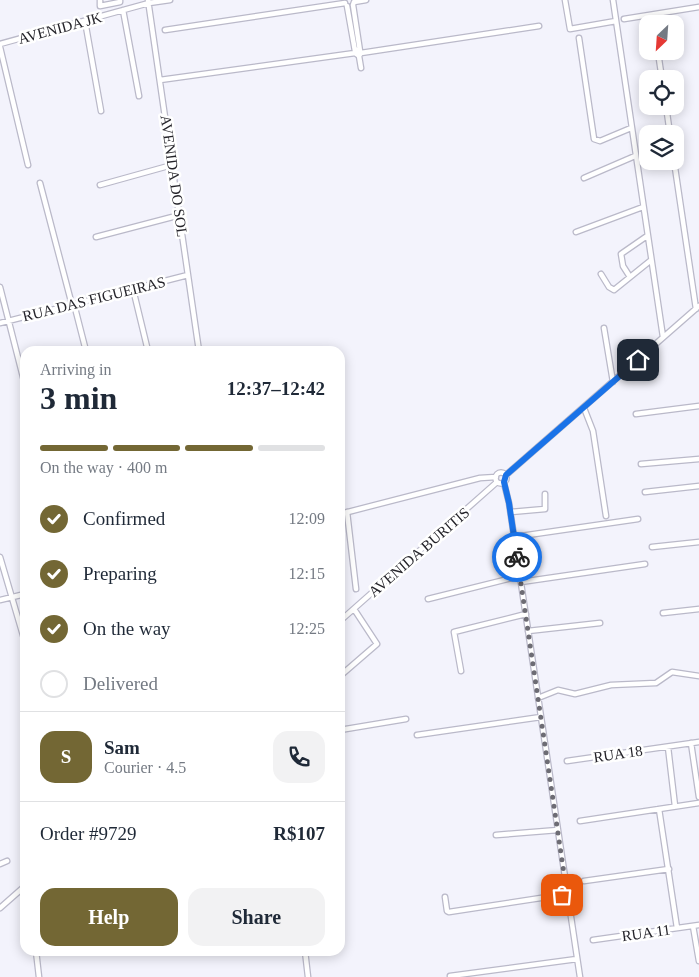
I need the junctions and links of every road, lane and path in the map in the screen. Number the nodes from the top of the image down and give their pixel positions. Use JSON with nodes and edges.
{"nodes":[{"id":1,"x":100,"y":0,"type":"edge"},
{"id":2,"x":120,"y":0,"type":"edge"},
{"id":3,"x":170,"y":0,"type":"edge"},
{"id":4,"x":366,"y":0,"type":"edge"},
{"id":5,"x":565,"y":0,"type":"edge"},
{"id":6,"x":613,"y":0,"type":"edge"},
{"id":7,"x":148,"y":2,"type":"edge"},
{"id":8,"x":353,"y":2,"type":"edge"},
{"id":9,"x":346,"y":3,"type":"edge"},
{"id":10,"x":111,"y":4,"type":"junction"},
{"id":11,"x":699,"y":8,"type":"edge"},
{"id":12,"x":123,"y":10,"type":"junction"},
{"id":13,"x":113,"y":13,"type":"junction"},
{"id":14,"x":624,"y":19,"type":"dead end"},
{"id":15,"x":85,"y":21,"type":"junction"},
{"id":16,"x":616,"y":21,"type":"junction"},
{"id":17,"x":539,"y":26,"type":"dead end"},
{"id":18,"x":165,"y":30,"type":"dead end"},
{"id":19,"x":579,"y":38,"type":"dead end"},
{"id":20,"x":0,"y":46,"type":"edge"},
{"id":21,"x":358,"y":53,"type":"junction"},
{"id":22,"x":361,"y":68,"type":"dead end"},
{"id":23,"x":160,"y":80,"type":"junction"},
{"id":24,"x":138,"y":96,"type":"dead end"},
{"id":25,"x":101,"y":111,"type":"dead end"},
{"id":26,"x":631,"y":128,"type":"junction"},
{"id":27,"x":636,"y":156,"type":"junction"},
{"id":28,"x":28,"y":165,"type":"dead end"},
{"id":29,"x":172,"y":166,"type":"junction"},
{"id":30,"x":675,"y":170,"type":"edge"},
{"id":31,"x":584,"y":178,"type":"dead end"},
{"id":32,"x":40,"y":182,"type":"dead end"},
{"id":33,"x":100,"y":185,"type":"dead end"},
{"id":34,"x":643,"y":207,"type":"junction"},
{"id":35,"x":180,"y":215,"type":"junction"},
{"id":36,"x":576,"y":232,"type":"dead end"},
{"id":37,"x":647,"y":236,"type":"junction"},
{"id":38,"x":96,"y":237,"type":"dead end"},
{"id":39,"x":650,"y":261,"type":"junction"},
{"id":40,"x":601,"y":274,"type":"dead end"},
{"id":41,"x":188,"y":275,"type":"junction"},
{"id":42,"x":630,"y":277,"type":"junction"},
{"id":43,"x":0,"y":287,"type":"edge"},
{"id":44,"x":133,"y":289,"type":"junction"},
{"id":45,"x":73,"y":304,"type":"junction"},
{"id":46,"x":698,"y":308,"type":"edge"},
{"id":47,"x":9,"y":321,"type":"junction"},
{"id":48,"x":0,"y":323,"type":"edge"},
{"id":49,"x":604,"y":328,"type":"dead end"},
{"id":50,"x":663,"y":337,"type":"junction"},
{"id":51,"x":85,"y":346,"type":"edge"},
{"id":52,"x":147,"y":346,"type":"edge"},
{"id":53,"x":198,"y":346,"type":"edge"},
{"id":54,"x":20,"y":364,"type":"edge"},
{"id":55,"x":613,"y":382,"type":"junction"},
{"id":56,"x":699,"y":406,"type":"edge"},
{"id":57,"x":584,"y":408,"type":"junction"},
{"id":58,"x":636,"y":414,"type":"dead end"},
{"id":59,"x":699,"y":459,"type":"edge"},
{"id":60,"x":641,"y":464,"type":"dead end"},
{"id":61,"x":506,"y":475,"type":"junction"},
{"id":62,"x":496,"y":479,"type":"junction"},
{"id":63,"x":504,"y":482,"type":"junction"},
{"id":64,"x":699,"y":486,"type":"edge"},
{"id":65,"x":645,"y":492,"type":"dead end"},
{"id":66,"x":545,"y":494,"type":"dead end"},
{"id":67,"x":347,"y":512,"type":"joint"},
{"id":68,"x":511,"y":512,"type":"junction"},
{"id":69,"x":606,"y":516,"type":"dead end"},
{"id":70,"x":638,"y":519,"type":"dead end"},
{"id":71,"x":514,"y":537,"type":"junction"},
{"id":72,"x":699,"y":542,"type":"edge"},
{"id":73,"x":652,"y":547,"type":"dead end"},
{"id":74,"x":0,"y":557,"type":"edge"},
{"id":75,"x":645,"y":564,"type":"dead end"},
{"id":76,"x":520,"y":576,"type":"junction"},
{"id":77,"x":521,"y":582,"type":"junction"},
{"id":78,"x":356,"y":588,"type":"dead end"},
{"id":79,"x":20,"y":595,"type":"edge"},
{"id":80,"x":13,"y":597,"type":"junction"},
{"id":81,"x":428,"y":599,"type":"dead end"},
{"id":82,"x":0,"y":600,"type":"edge"},
{"id":83,"x":354,"y":609,"type":"junction"},
{"id":84,"x":699,"y":609,"type":"edge"},
{"id":85,"x":663,"y":613,"type":"dead end"},
{"id":86,"x":526,"y":614,"type":"junction"},
{"id":87,"x":345,"y":617,"type":"edge"},
{"id":88,"x":20,"y":623,"type":"edge"},
{"id":89,"x":600,"y":623,"type":"dead end"},
{"id":90,"x":528,"y":631,"type":"junction"},
{"id":91,"x":461,"y":671,"type":"dead end"},
{"id":92,"x":345,"y":672,"type":"edge"},
{"id":93,"x":699,"y":676,"type":"edge"},
{"id":94,"x":538,"y":698,"type":"junction"},
{"id":95,"x":541,"y":717,"type":"junction"},
{"id":96,"x":406,"y":719,"type":"dead end"},
{"id":97,"x":345,"y":729,"type":"edge"},
{"id":98,"x":417,"y":735,"type":"dead end"},
{"id":99,"x":699,"y":742,"type":"edge"},
{"id":100,"x":691,"y":743,"type":"junction"},
{"id":101,"x":668,"y":746,"type":"junction"},
{"id":102,"x":567,"y":761,"type":"dead end"},
{"id":103,"x":699,"y":797,"type":"edge"},
{"id":104,"x":699,"y":803,"type":"edge"},
{"id":105,"x":675,"y":806,"type":"junction"},
{"id":106,"x":659,"y":809,"type":"junction"},
{"id":107,"x":580,"y":821,"type":"dead end"},
{"id":108,"x":558,"y":830,"type":"junction"},
{"id":109,"x":496,"y":835,"type":"dead end"},
{"id":110,"x":7,"y":860,"type":"dead end"},
{"id":111,"x":0,"y":864,"type":"edge"},
{"id":112,"x":669,"y":869,"type":"junction"},
{"id":113,"x":584,"y":881,"type":"dead end"},
{"id":114,"x":20,"y":892,"type":"edge"},
{"id":115,"x":567,"y":894,"type":"junction"},
{"id":116,"x":445,"y":897,"type":"dead end"},
{"id":117,"x":0,"y":908,"type":"edge"},
{"id":118,"x":696,"y":925,"type":"edge"},
{"id":119,"x":677,"y":928,"type":"junction"},
{"id":120,"x":593,"y":940,"type":"dead end"},
{"id":121,"x":37,"y":956,"type":"edge"},
{"id":122,"x":306,"y":956,"type":"edge"},
{"id":123,"x":577,"y":959,"type":"junction"},
{"id":124,"x":699,"y":961,"type":"edge"},
{"id":125,"x":450,"y":976,"type":"dead end"},
{"id":126,"x":40,"y":977,"type":"edge"},
{"id":127,"x":308,"y":977,"type":"edge"},
{"id":128,"x":580,"y":977,"type":"edge"}],
"edges":[{"from":1,"to":10,"type":"street"},
{"from":2,"to":10,"type":"street"},
{"from":3,"to":7,"type":"street","name":"AVENIDA JK"},
{"from":4,"to":8,"type":"street"},
{"from":5,"to":16,"type":"street"},
{"from":6,"to":16,"type":"street"},
{"from":7,"to":12,"type":"street","name":"AVENIDA JK"},
{"from":7,"to":23,"type":"street","name":"AVENIDA DO SOL"},
{"from":8,"to":9,"type":"street"},
{"from":8,"to":21,"type":"street"},
{"from":9,"to":18,"type":"street"},
{"from":9,"to":21,"type":"street"},
{"from":10,"to":13,"type":"street"},
{"from":11,"to":14,"type":"street"},
{"from":12,"to":13,"type":"street","name":"AVENIDA JK"},
{"from":12,"to":24,"type":"street"},
{"from":13,"to":15,"type":"street","name":"AVENIDA JK"},
{"from":15,"to":20,"type":"street","name":"AVENIDA JK"},
{"from":15,"to":25,"type":"street"},
{"from":16,"to":26,"type":"street"},
{"from":17,"to":21,"type":"street"},
{"from":19,"to":26,"type":"street"},
{"from":20,"to":28,"type":"street"},
{"from":21,"to":22,"type":"street"},
{"from":21,"to":23,"type":"street"},
{"from":23,"to":29,"type":"street","name":"AVENIDA DO SOL"},
{"from":26,"to":27,"type":"street"},
{"from":27,"to":31,"type":"street"},
{"from":27,"to":34,"type":"street"},
{"from":29,"to":33,"type":"street"},
{"from":29,"to":35,"type":"street","name":"AVENIDA DO SOL"},
{"from":30,"to":46,"type":"street"},
{"from":32,"to":45,"type":"street"},
{"from":34,"to":36,"type":"street"},
{"from":34,"to":37,"type":"street"},
{"from":35,"to":38,"type":"street"},
{"from":35,"to":41,"type":"street","name":"AVENIDA DO SOL"},
{"from":37,"to":39,"type":"street"},
{"from":37,"to":42,"type":"street"},
{"from":39,"to":42,"type":"street"},
{"from":39,"to":50,"type":"street"},
{"from":40,"to":42,"type":"street"},
{"from":41,"to":44,"type":"street","name":"RUA DAS FIGUEIRAS"},
{"from":41,"to":53,"type":"street","name":"AVENIDA DO SOL"},
{"from":43,"to":47,"type":"street"},
{"from":44,"to":45,"type":"street","name":"RUA DAS FIGUEIRAS"},
{"from":44,"to":52,"type":"street"},
{"from":45,"to":47,"type":"street","name":"RUA DAS FIGUEIRAS"},
{"from":45,"to":51,"type":"street"},
{"from":46,"to":50,"type":"street"},
{"from":47,"to":48,"type":"street","name":"RUA DAS FIGUEIRAS"},
{"from":47,"to":54,"type":"street"},
{"from":49,"to":55,"type":"street"},
{"from":50,"to":55,"type":"street"},
{"from":55,"to":57,"type":"street"},
{"from":56,"to":58,"type":"street"},
{"from":57,"to":61,"type":"street"},
{"from":57,"to":69,"type":"street"},
{"from":59,"to":60,"type":"street"},
{"from":61,"to":62,"type":"street"},
{"from":61,"to":63,"type":"street"},
{"from":62,"to":63,"type":"street"},
{"from":62,"to":67,"type":"street"},
{"from":62,"to":83,"type":"street","name":"AVENIDA BURITIS"},
{"from":63,"to":68,"type":"street"},
{"from":64,"to":65,"type":"street"},
{"from":66,"to":68,"type":"street"},
{"from":67,"to":78,"type":"street"},
{"from":68,"to":71,"type":"street"},
{"from":70,"to":71,"type":"street"},
{"from":71,"to":76,"type":"street"},
{"from":72,"to":73,"type":"street"},
{"from":74,"to":80,"type":"street"},
{"from":75,"to":77,"type":"street"},
{"from":76,"to":77,"type":"street"},
{"from":76,"to":81,"type":"street"},
{"from":77,"to":86,"type":"street"},
{"from":79,"to":80,"type":"street"},
{"from":80,"to":82,"type":"street"},
{"from":80,"to":88,"type":"street"},
{"from":83,"to":87,"type":"street","name":"AVENIDA BURITIS"},
{"from":83,"to":92,"type":"street"},
{"from":84,"to":85,"type":"street"},
{"from":86,"to":90,"type":"street"},
{"from":86,"to":91,"type":"street"},
{"from":89,"to":90,"type":"street"},
{"from":90,"to":94,"type":"street"},
{"from":93,"to":94,"type":"street"},
{"from":94,"to":95,"type":"street"},
{"from":95,"to":98,"type":"street"},
{"from":95,"to":108,"type":"street"},
{"from":96,"to":97,"type":"street"},
{"from":99,"to":100,"type":"street","name":"RUA 18"},
{"from":100,"to":101,"type":"street","name":"RUA 18"},
{"from":100,"to":103,"type":"street"},
{"from":101,"to":102,"type":"street","name":"RUA 18"},
{"from":101,"to":105,"type":"street"},
{"from":104,"to":105,"type":"street"},
{"from":105,"to":106,"type":"street"},
{"from":106,"to":107,"type":"street"},
{"from":106,"to":112,"type":"street"},
{"from":108,"to":109,"type":"street"},
{"from":108,"to":115,"type":"street"},
{"from":110,"to":111,"type":"street"},
{"from":112,"to":113,"type":"street"},
{"from":112,"to":119,"type":"street"},
{"from":114,"to":117,"type":"street"},
{"from":115,"to":116,"type":"street"},
{"from":115,"to":123,"type":"street"},
{"from":118,"to":119,"type":"street","name":"RUA 11"},
{"from":118,"to":124,"type":"street"},
{"from":119,"to":120,"type":"street","name":"RUA 11"},
{"from":121,"to":126,"type":"street"},
{"from":122,"to":127,"type":"street"},
{"from":123,"to":125,"type":"street"},
{"from":123,"to":128,"type":"street"}]}
